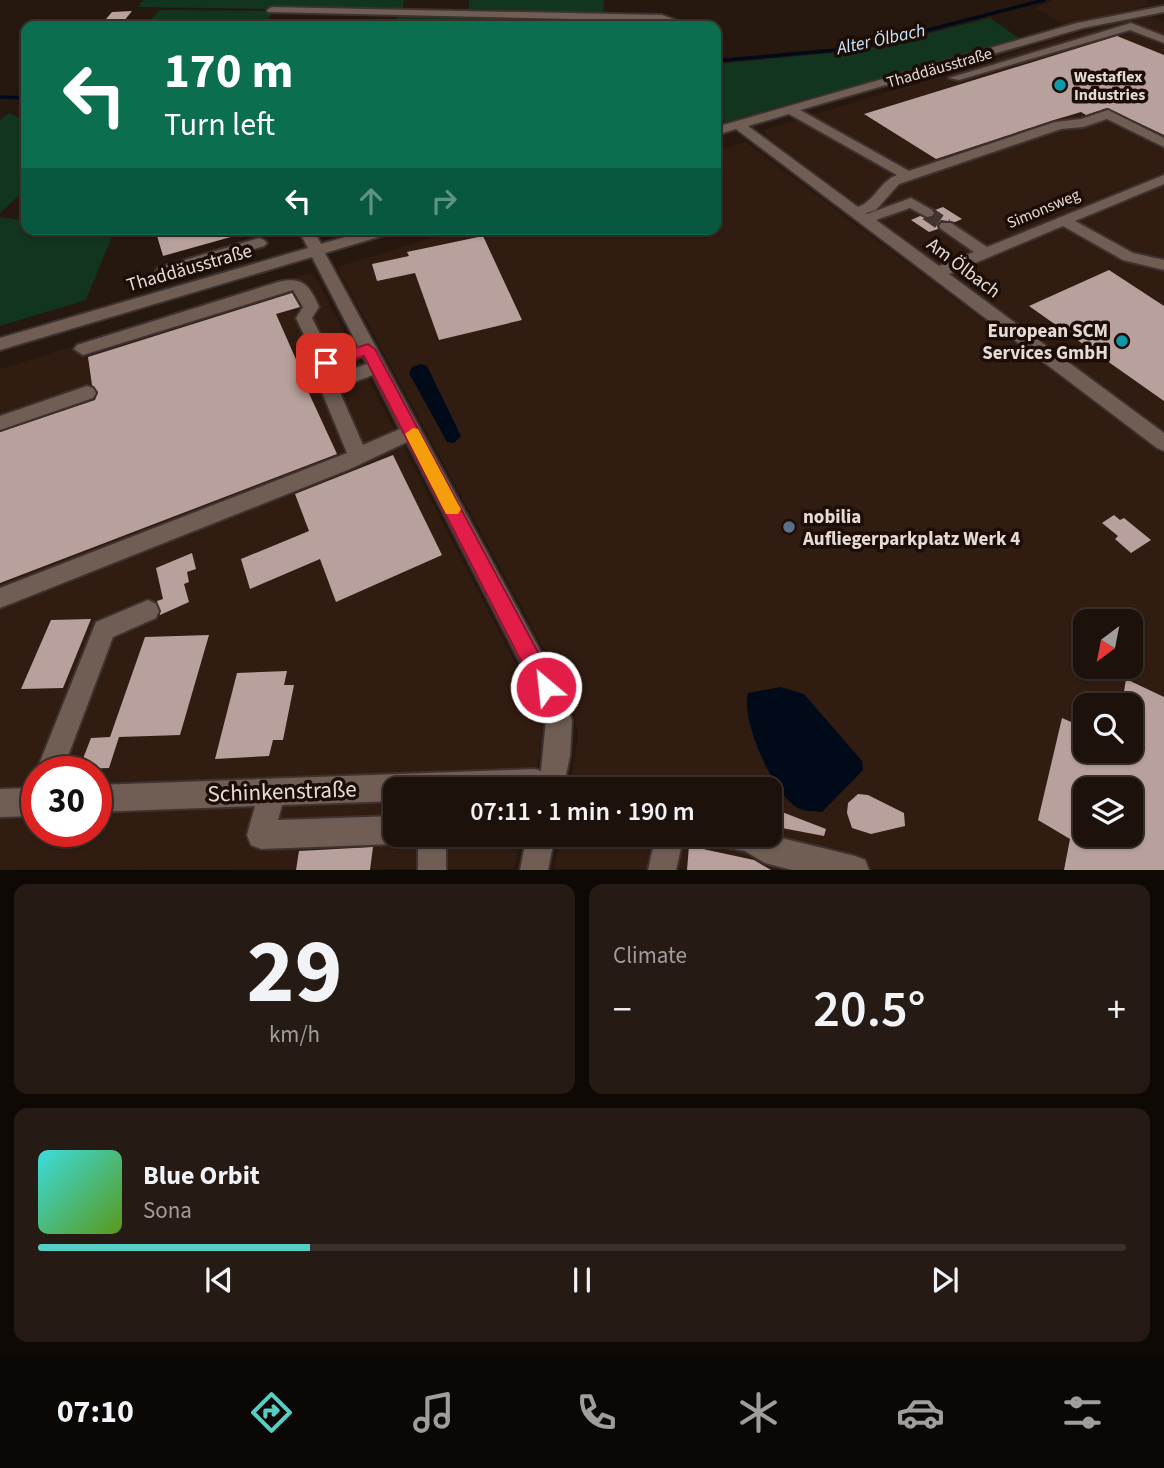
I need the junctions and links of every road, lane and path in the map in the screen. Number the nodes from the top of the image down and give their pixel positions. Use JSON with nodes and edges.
{"nodes":[{"id":1,"x":1164,"y":9,"type":"edge"},
{"id":2,"x":272,"y":10,"type":"dead end"},
{"id":3,"x":323,"y":11,"type":"junction"},
{"id":4,"x":310,"y":21,"type":"edge"},
{"id":5,"x":669,"y":21,"type":"edge"},
{"id":6,"x":1041,"y":37,"type":"junction"},
{"id":7,"x":1164,"y":40,"type":"edge"},
{"id":8,"x":1062,"y":47,"type":"junction"},
{"id":9,"x":956,"y":78,"type":"dead end"},
{"id":10,"x":791,"y":110,"type":"junction"},
{"id":11,"x":726,"y":128,"type":"edge"},
{"id":12,"x":1164,"y":142,"type":"edge"},
{"id":13,"x":908,"y":176,"type":"junction"},
{"id":14,"x":1164,"y":178,"type":"edge"},
{"id":15,"x":1144,"y":187,"type":"junction"},
{"id":16,"x":1162,"y":197,"type":"dead end"},
{"id":17,"x":927,"y":213,"type":"tunnel mouth"},
{"id":18,"x":860,"y":216,"type":"junction"},
{"id":19,"x":1062,"y":220,"type":"junction"},
{"id":20,"x":946,"y":226,"type":"tunnel mouth"},
{"id":21,"x":307,"y":235,"type":"edge"},
{"id":22,"x":371,"y":235,"type":"edge"},
{"id":23,"x":259,"y":243,"type":"dead end"},
{"id":24,"x":316,"y":252,"type":"junction"},
{"id":25,"x":985,"y":252,"type":"junction"},
{"id":26,"x":206,"y":258,"type":"junction"},
{"id":27,"x":1164,"y":265,"type":"edge"},
{"id":28,"x":164,"y":271,"type":"dead end"},
{"id":29,"x":937,"y":274,"type":"junction"},
{"id":30,"x":215,"y":281,"type":"junction"},
{"id":31,"x":0,"y":344,"type":"edge"},
{"id":32,"x":83,"y":349,"type":"dead end"},
{"id":33,"x":372,"y":358,"type":"junction"},
{"id":34,"x":326,"y":363,"type":"junction"},
{"id":35,"x":328,"y":385,"type":"junction"},
{"id":36,"x":86,"y":393,"type":"dead end"},
{"id":37,"x":0,"y":423,"type":"edge"},
{"id":38,"x":412,"y":432,"type":"junction"},
{"id":39,"x":1164,"y":443,"type":"edge"},
{"id":40,"x":358,"y":456,"type":"junction"},
{"id":41,"x":0,"y":598,"type":"edge"},
{"id":42,"x":148,"y":611,"type":"dead end"},
{"id":43,"x":55,"y":756,"type":"edge"},
{"id":44,"x":552,"y":777,"type":"edge"},
{"id":45,"x":383,"y":787,"type":"edge"},
{"id":46,"x":272,"y":791,"type":"junction"},
{"id":47,"x":112,"y":798,"type":"edge"},
{"id":48,"x":21,"y":802,"type":"edge"},
{"id":49,"x":0,"y":803,"type":"edge"},
{"id":50,"x":383,"y":830,"type":"edge"},
{"id":51,"x":432,"y":847,"type":"edge"},
{"id":52,"x":539,"y":847,"type":"edge"},
{"id":53,"x":667,"y":847,"type":"edge"},
{"id":54,"x":762,"y":847,"type":"edge"},
{"id":55,"x":432,"y":870,"type":"edge"},
{"id":56,"x":534,"y":870,"type":"edge"},
{"id":57,"x":662,"y":870,"type":"edge"},
{"id":58,"x":855,"y":870,"type":"edge"}],
"edges":[{"from":1,"to":6,"type":"street","name":"Thaddäusstraße"},
{"from":2,"to":3,"type":"street"},
{"from":3,"to":4,"type":"street"},
{"from":3,"to":5,"type":"street"},
{"from":6,"to":8,"type":"street"},
{"from":6,"to":10,"type":"street","name":"Thaddäusstraße"},
{"from":7,"to":8,"type":"street"},
{"from":8,"to":9,"type":"street"},
{"from":10,"to":11,"type":"street","name":"Thaddäusstraße"},
{"from":10,"to":13,"type":"street"},
{"from":11,"to":18,"type":"street","name":"Am Ölbach"},
{"from":12,"to":13,"type":"street"},
{"from":13,"to":18,"type":"street"},
{"from":14,"to":15,"type":"street","name":"Simonsweg"},
{"from":15,"to":16,"type":"street"},
{"from":15,"to":19,"type":"street","name":"Simonsweg"},
{"from":17,"to":18,"type":"street"},
{"from":18,"to":29,"type":"street","name":"Am Ölbach"},
{"from":19,"to":25,"type":"street","name":"Simonsweg"},
{"from":19,"to":27,"type":"street"},
{"from":20,"to":25,"type":"street"},
{"from":21,"to":24,"type":"street","name":"Schinkenstraße"},
{"from":22,"to":24,"type":"street","name":"Thaddäusstraße"},
{"from":23,"to":26,"type":"street"},
{"from":24,"to":30,"type":"street","name":"Thaddäusstraße"},
{"from":24,"to":33,"type":"street","name":"Schinkenstraße"},
{"from":25,"to":29,"type":"street","name":"Simonsweg"},
{"from":26,"to":28,"type":"street"},
{"from":26,"to":30,"type":"street"},
{"from":29,"to":39,"type":"street","name":"Am Ölbach"},
{"from":30,"to":31,"type":"street","name":"Thaddäusstraße"},
{"from":32,"to":34,"type":"street"},
{"from":33,"to":34,"type":"street"},
{"from":33,"to":35,"type":"street"},
{"from":33,"to":38,"type":"street","name":"Schinkenstraße"},
{"from":34,"to":35,"type":"street"},
{"from":35,"to":40,"type":"street"},
{"from":36,"to":37,"type":"street"},
{"from":38,"to":40,"type":"street"},
{"from":38,"to":44,"type":"street","name":"Schinkenstraße"},
{"from":40,"to":41,"type":"street"},
{"from":42,"to":43,"type":"street"},
{"from":45,"to":46,"type":"street","name":"Schinkenstraße"},
{"from":46,"to":47,"type":"street","name":"Schinkenstraße"},
{"from":46,"to":50,"type":"street"},
{"from":48,"to":49,"type":"street"},
{"from":51,"to":55,"type":"street"},
{"from":52,"to":56,"type":"street"},
{"from":53,"to":57,"type":"street"},
{"from":54,"to":58,"type":"street"}]}
